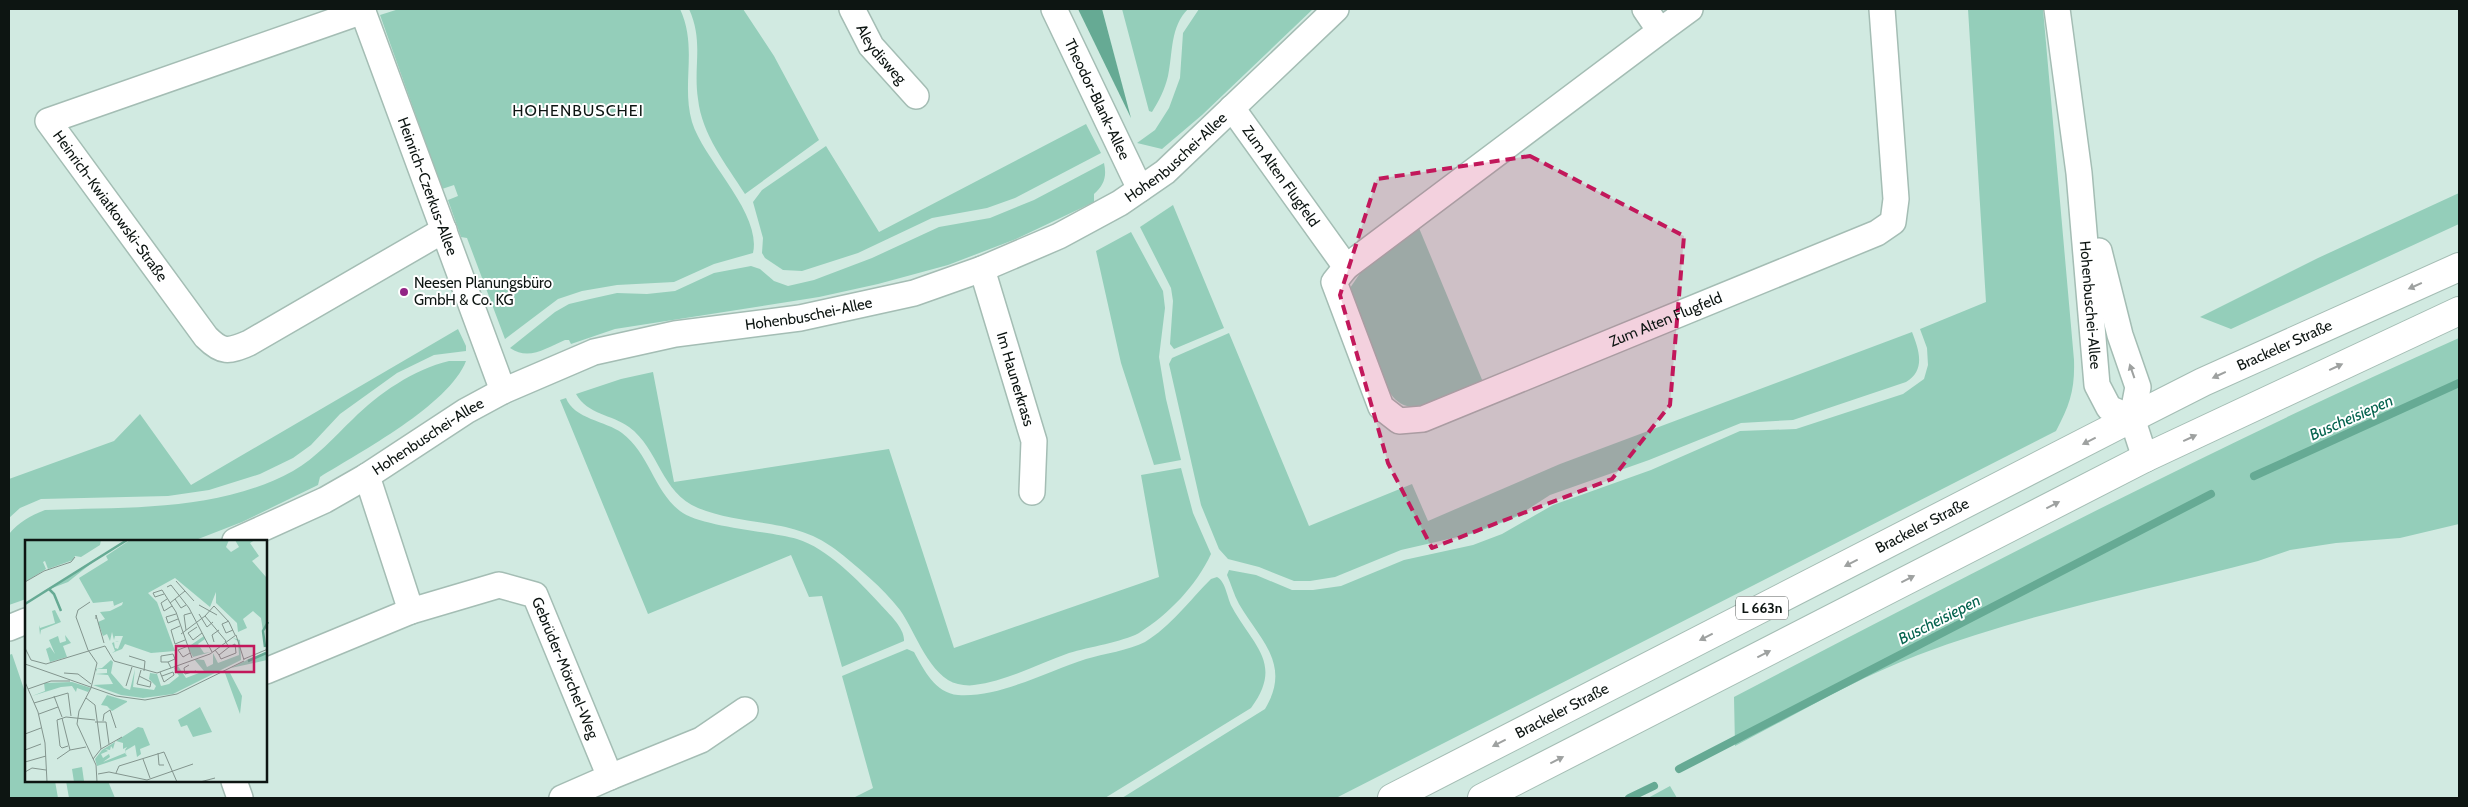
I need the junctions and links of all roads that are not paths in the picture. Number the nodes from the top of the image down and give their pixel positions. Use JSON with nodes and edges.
{"nodes":[{"id":1,"x":852,"y":9,"type":"edge"},
{"id":2,"x":1054,"y":9,"type":"edge"},
{"id":3,"x":1336,"y":9,"type":"edge"},
{"id":4,"x":1645,"y":9,"type":"edge"},
{"id":5,"x":1690,"y":9,"type":"edge"},
{"id":6,"x":1882,"y":9,"type":"edge"},
{"id":7,"x":2057,"y":9,"type":"edge"},
{"id":8,"x":362,"y":10,"type":"edge"},
{"id":9,"x":1660,"y":31,"type":"junction"},
{"id":10,"x":916,"y":96,"type":"dead end"},
{"id":11,"x":1232,"y":108,"type":"junction"},
{"id":12,"x":2079,"y":173,"type":"junction"},
{"id":13,"x":1140,"y":189,"type":"junction"},
{"id":14,"x":444,"y":230,"type":"junction"},
{"id":15,"x":2459,"y":266,"type":"edge"},
{"id":16,"x":1346,"y":267,"type":"junction"},
{"id":17,"x":982,"y":269,"type":"junction"},
{"id":18,"x":2459,"y":311,"type":"edge"},
{"id":19,"x":503,"y":391,"type":"junction"},
{"id":20,"x":2132,"y":418,"type":"junction"},
{"id":21,"x":2145,"y":458,"type":"junction"},
{"id":22,"x":367,"y":476,"type":"junction"},
{"id":23,"x":1032,"y":492,"type":"dead end"},
{"id":24,"x":237,"y":540,"type":"edge"},
{"id":25,"x":411,"y":611,"type":"junction"},
{"id":26,"x":25,"y":621,"type":"edge"},
{"id":27,"x":9,"y":628,"type":"edge"},
{"id":28,"x":268,"y":670,"type":"edge"},
{"id":29,"x":745,"y":710,"type":"dead end"},
{"id":30,"x":610,"y":777,"type":"junction"},
{"id":31,"x":234,"y":782,"type":"edge"},
{"id":32,"x":240,"y":798,"type":"edge"},
{"id":33,"x":562,"y":798,"type":"edge"},
{"id":34,"x":1392,"y":798,"type":"edge"},
{"id":35,"x":1482,"y":798,"type":"edge"}],
"edges":[{"from":1,"to":10,"type":"street","name":"Aleydisweg"},
{"from":2,"to":13,"type":"street","name":"Theodor-Blank-Allee"},
{"from":3,"to":11,"type":"street","name":"Hohenbuschei-Allee"},
{"from":4,"to":9,"type":"street"},
{"from":5,"to":9,"type":"street","name":"Zum Alten Flugfeld"},
{"from":6,"to":16,"type":"street","name":"Zum Alten Flugfeld"},
{"from":7,"to":12,"type":"street","name":"Hohenbuschei-Allee"},
{"from":8,"to":14,"type":"street","name":"Heinrich-Czerkus-Allee"},
{"from":8,"to":14,"type":"street","name":"Heinrich-Kwiatkowski-Straße"},
{"from":9,"to":16,"type":"street","name":"Zum Alten Flugfeld"},
{"from":11,"to":13,"type":"street","name":"Hohenbuschei-Allee"},
{"from":11,"to":16,"type":"street","name":"Zum Alten Flugfeld"},
{"from":20,"to":12,"type":"street","name":"Hohenbuschei-Allee","one_way":true},
{"from":12,"to":20,"type":"street","name":"Hohenbuschei-Allee"},
{"from":13,"to":17,"type":"street","name":"Hohenbuschei-Allee"},
{"from":14,"to":19,"type":"street","name":"Heinrich-Czerkus-Allee"},
{"from":15,"to":20,"type":"main road","name":"Brackeler Straße","number":"L 663n","one_way":true},
{"from":17,"to":19,"type":"street","name":"Hohenbuschei-Allee"},
{"from":17,"to":23,"type":"street","name":"Im Haunerkrass"},
{"from":21,"to":18,"type":"main road","number":"L 663n","one_way":true},
{"from":19,"to":22,"type":"street","name":"Hohenbuschei-Allee"},
{"from":20,"to":21,"type":"street","name":"Hohenbuschei-Allee"},
{"from":20,"to":34,"type":"main road","name":"Brackeler Straße","number":"L 663n","one_way":true},
{"from":35,"to":21,"type":"main road","number":"L 663n","one_way":true},
{"from":22,"to":24,"type":"street","name":"Hohenbuschei-Allee"},
{"from":22,"to":25,"type":"street"},
{"from":25,"to":28,"type":"street","name":"Gebrüder-Mörchel-Weg"},
{"from":25,"to":30,"type":"street","name":"Gebrüder-Mörchel-Weg"},
{"from":26,"to":27,"type":"street"},
{"from":29,"to":30,"type":"street"},
{"from":30,"to":33,"type":"street"},
{"from":31,"to":32,"type":"street"}]}
